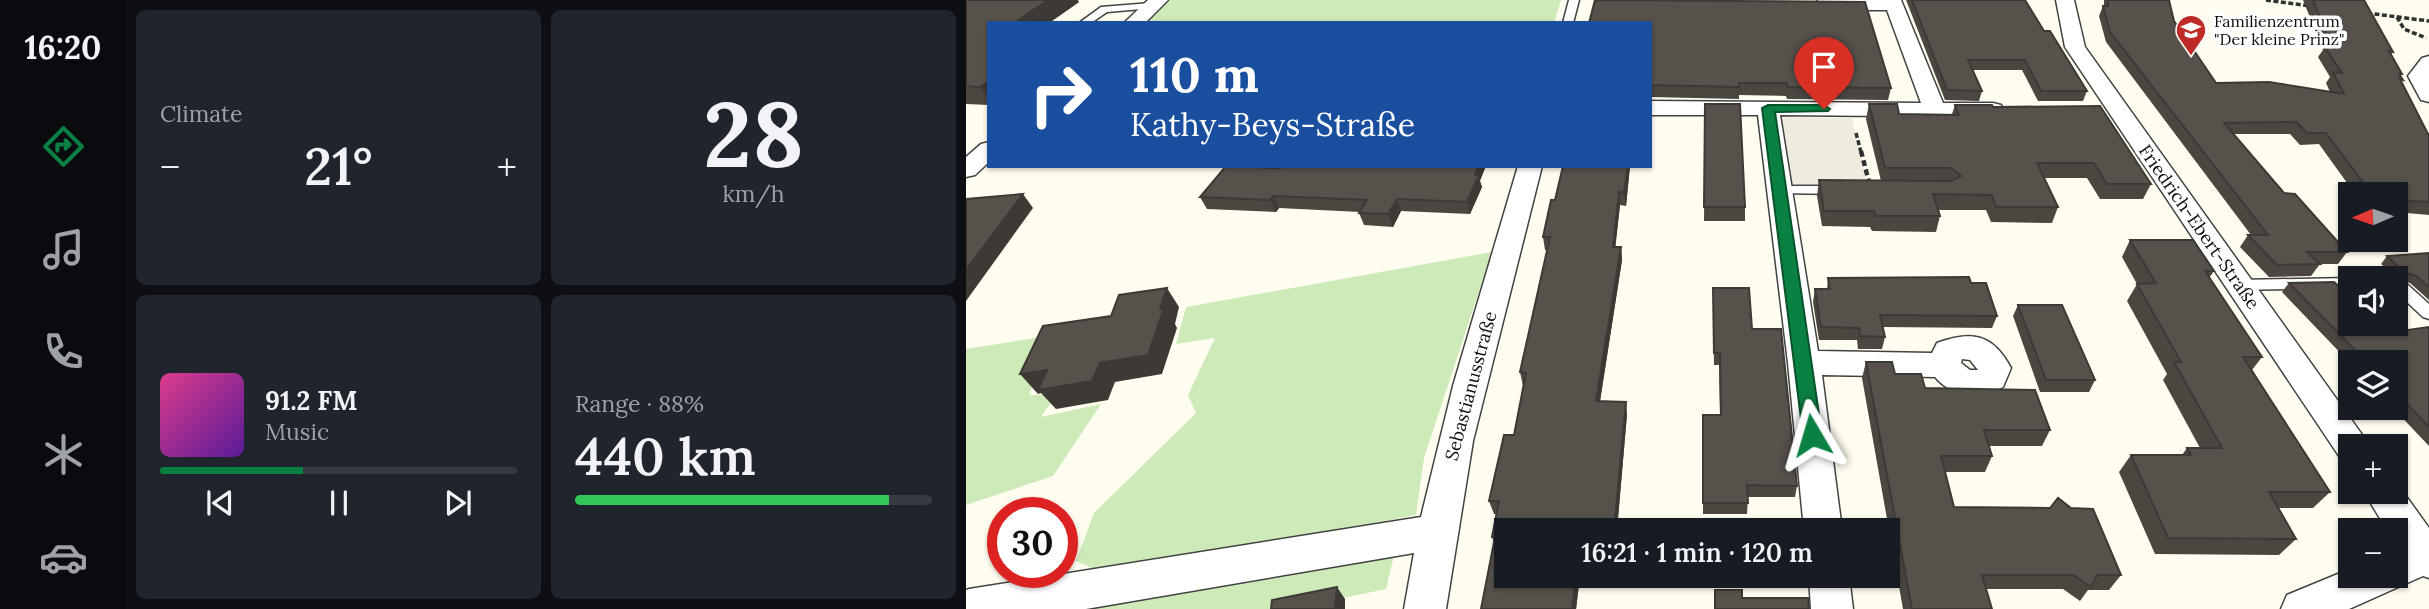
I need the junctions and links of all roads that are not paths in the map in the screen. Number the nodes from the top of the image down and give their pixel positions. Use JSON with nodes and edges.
{"nodes":[{"id":1,"x":1574,"y":0,"type":"edge"},
{"id":2,"x":2065,"y":0,"type":"edge"},
{"id":3,"x":1893,"y":2,"type":"edge"},
{"id":4,"x":1155,"y":3,"type":"edge"},
{"id":5,"x":1801,"y":4,"type":"edge"},
{"id":6,"x":1087,"y":21,"type":"edge"},
{"id":7,"x":1135,"y":21,"type":"edge"},
{"id":8,"x":1569,"y":21,"type":"edge"},
{"id":9,"x":2429,"y":62,"type":"edge"},
{"id":10,"x":2429,"y":95,"type":"edge"},
{"id":11,"x":1652,"y":107,"type":"edge"},
{"id":12,"x":1768,"y":108,"type":"junction"},
{"id":13,"x":1935,"y":110,"type":"junction"},
{"id":14,"x":2013,"y":110,"type":"edge"},
{"id":15,"x":966,"y":139,"type":"edge"},
{"id":16,"x":987,"y":140,"type":"edge"},
{"id":17,"x":987,"y":151,"type":"edge"},
{"id":18,"x":1529,"y":168,"type":"edge"},
{"id":19,"x":966,"y":170,"type":"edge"},
{"id":20,"x":1781,"y":190,"type":"junction"},
{"id":21,"x":1871,"y":190,"type":"edge"},
{"id":22,"x":2338,"y":282,"type":"edge"},
{"id":23,"x":2239,"y":285,"type":"junction"},
{"id":24,"x":2408,"y":294,"type":"edge"},
{"id":25,"x":2429,"y":313,"type":"edge"},
{"id":26,"x":1804,"y":363,"type":"junction"},
{"id":27,"x":1944,"y":365,"type":"dead end"},
{"id":28,"x":2343,"y":434,"type":"edge"},
{"id":29,"x":2389,"y":504,"type":"edge"},
{"id":30,"x":1822,"y":518,"type":"edge"},
{"id":31,"x":1435,"y":532,"type":"junction"},
{"id":32,"x":2420,"y":560,"type":"edge"},
{"id":33,"x":1830,"y":588,"type":"edge"},
{"id":34,"x":2352,"y":588,"type":"edge"},
{"id":35,"x":969,"y":609,"type":"edge"},
{"id":36,"x":1425,"y":609,"type":"edge"},
{"id":37,"x":1832,"y":609,"type":"edge"},
{"id":38,"x":2302,"y":609,"type":"edge"}],
"edges":[{"from":1,"to":8,"type":"lane"},
{"from":2,"to":23,"type":"street","name":"Friedrich-Ebert-Straße"},
{"from":3,"to":5,"type":"street"},
{"from":3,"to":13,"type":"street"},
{"from":4,"to":6,"type":"lane"},
{"from":4,"to":7,"type":"street"},
{"from":9,"to":10,"type":"street"},
{"from":11,"to":12,"type":"street"},
{"from":12,"to":13,"type":"street"},
{"from":12,"to":20,"type":"street"},
{"from":13,"to":14,"type":"street"},
{"from":15,"to":16,"type":"street"},
{"from":17,"to":19,"type":"street"},
{"from":18,"to":31,"type":"street","name":"Sebastianusstraße"},
{"from":20,"to":21,"type":"lane"},
{"from":20,"to":26,"type":"street"},
{"from":22,"to":23,"type":"lane"},
{"from":23,"to":28,"type":"street","name":"Friedrich-Ebert-Straße"},
{"from":24,"to":25,"type":"lane"},
{"from":26,"to":27,"type":"street"},
{"from":26,"to":30,"type":"street"},
{"from":29,"to":32,"type":"street"},
{"from":31,"to":35,"type":"street"},
{"from":31,"to":36,"type":"street","name":"Sebastianusstraße"},
{"from":33,"to":37,"type":"street"},
{"from":34,"to":38,"type":"street"}]}
